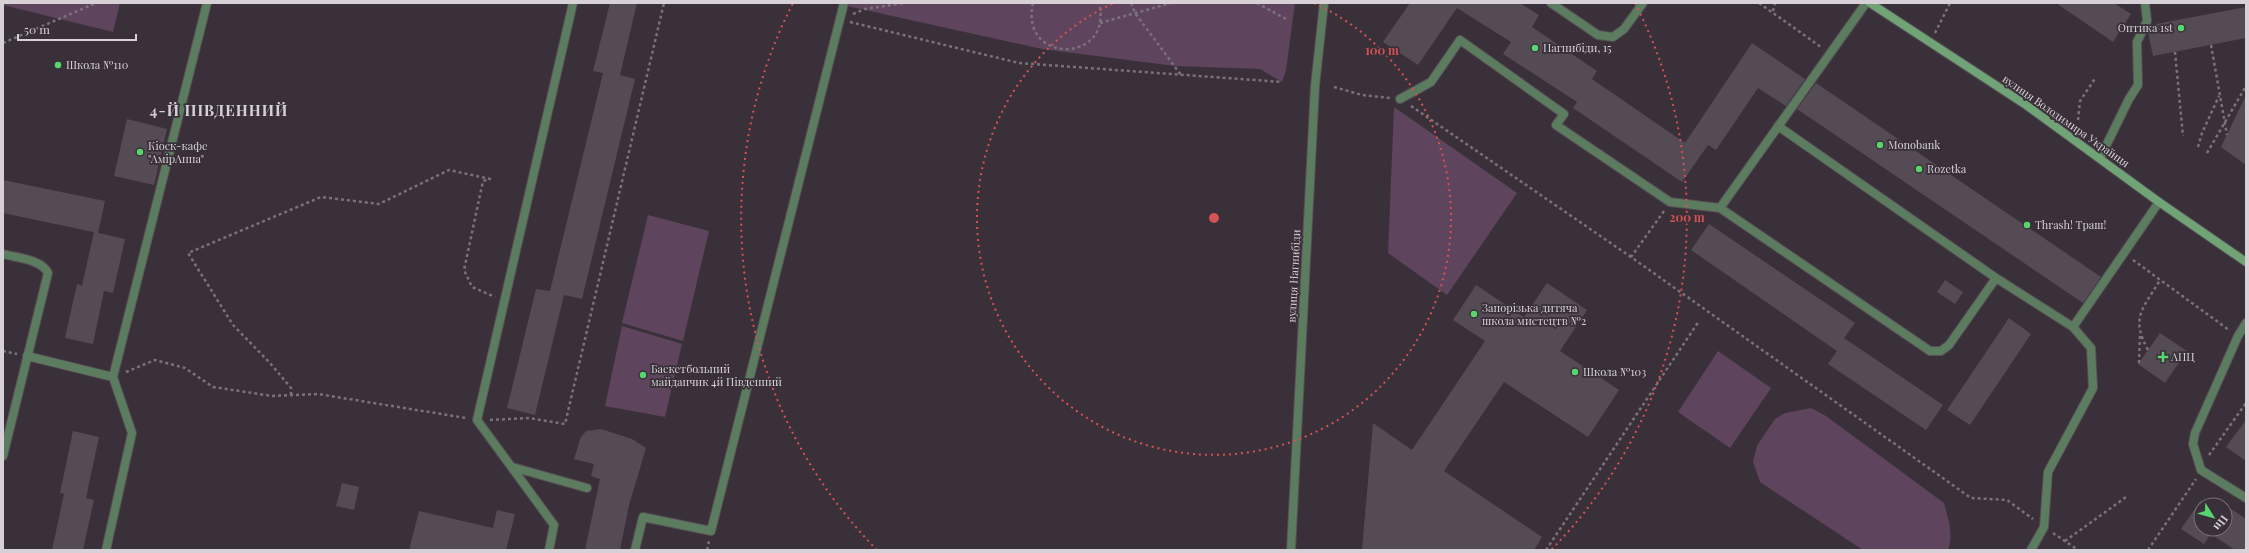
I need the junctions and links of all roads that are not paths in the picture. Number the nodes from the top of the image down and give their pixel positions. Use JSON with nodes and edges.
{"nodes":[{"id":1,"x":208,"y":3,"type":"edge"},
{"id":2,"x":573,"y":3,"type":"edge"},
{"id":3,"x":844,"y":3,"type":"edge"},
{"id":4,"x":1324,"y":3,"type":"edge"},
{"id":5,"x":1551,"y":3,"type":"edge"},
{"id":6,"x":1643,"y":3,"type":"edge"},
{"id":7,"x":1866,"y":3,"type":"edge"},
{"id":8,"x":1870,"y":3,"type":"edge"},
{"id":9,"x":2145,"y":3,"type":"edge"},
{"id":10,"x":1400,"y":99,"type":"road end"},
{"id":11,"x":1778,"y":126,"type":"junction"},
{"id":12,"x":2100,"y":158,"type":"junction"},
{"id":13,"x":2159,"y":202,"type":"junction"},
{"id":14,"x":1720,"y":208,"type":"junction"},
{"id":15,"x":3,"y":254,"type":"edge"},
{"id":16,"x":2246,"y":262,"type":"edge"},
{"id":17,"x":1996,"y":278,"type":"junction"},
{"id":18,"x":2246,"y":324,"type":"edge"},
{"id":19,"x":2073,"y":327,"type":"junction"},
{"id":20,"x":27,"y":356,"type":"junction"},
{"id":21,"x":113,"y":378,"type":"junction"},
{"id":22,"x":3,"y":456,"type":"edge"},
{"id":23,"x":512,"y":467,"type":"junction"},
{"id":24,"x":587,"y":488,"type":"dead end"},
{"id":25,"x":2246,"y":498,"type":"edge"},
{"id":26,"x":106,"y":550,"type":"edge"},
{"id":27,"x":549,"y":550,"type":"edge"},
{"id":28,"x":635,"y":550,"type":"edge"},
{"id":29,"x":1291,"y":550,"type":"edge"},
{"id":30,"x":2031,"y":550,"type":"edge"}],
"edges":[{"from":1,"to":21,"type":"street"},
{"from":2,"to":23,"type":"street"},
{"from":3,"to":28,"type":"street"},
{"from":4,"to":29,"type":"street","name":"вулиця Нагнибіди"},
{"from":5,"to":6,"type":"street"},
{"from":7,"to":11,"type":"street"},
{"from":8,"to":12,"type":"street","name":"вулиця Володимира Українця"},
{"from":9,"to":12,"type":"street"},
{"from":10,"to":14,"type":"street"},
{"from":11,"to":14,"type":"street"},
{"from":11,"to":17,"type":"street"},
{"from":12,"to":13,"type":"street","name":"вулиця Володимира Українця"},
{"from":13,"to":16,"type":"street","name":"вулиця Володимира Українця"},
{"from":13,"to":19,"type":"street"},
{"from":14,"to":17,"type":"street"},
{"from":15,"to":20,"type":"street"},
{"from":17,"to":19,"type":"street"},
{"from":18,"to":25,"type":"street"},
{"from":19,"to":30,"type":"street"},
{"from":20,"to":21,"type":"street"},
{"from":20,"to":22,"type":"street"},
{"from":21,"to":26,"type":"street"},
{"from":23,"to":24,"type":"street"},
{"from":23,"to":27,"type":"street"}]}
